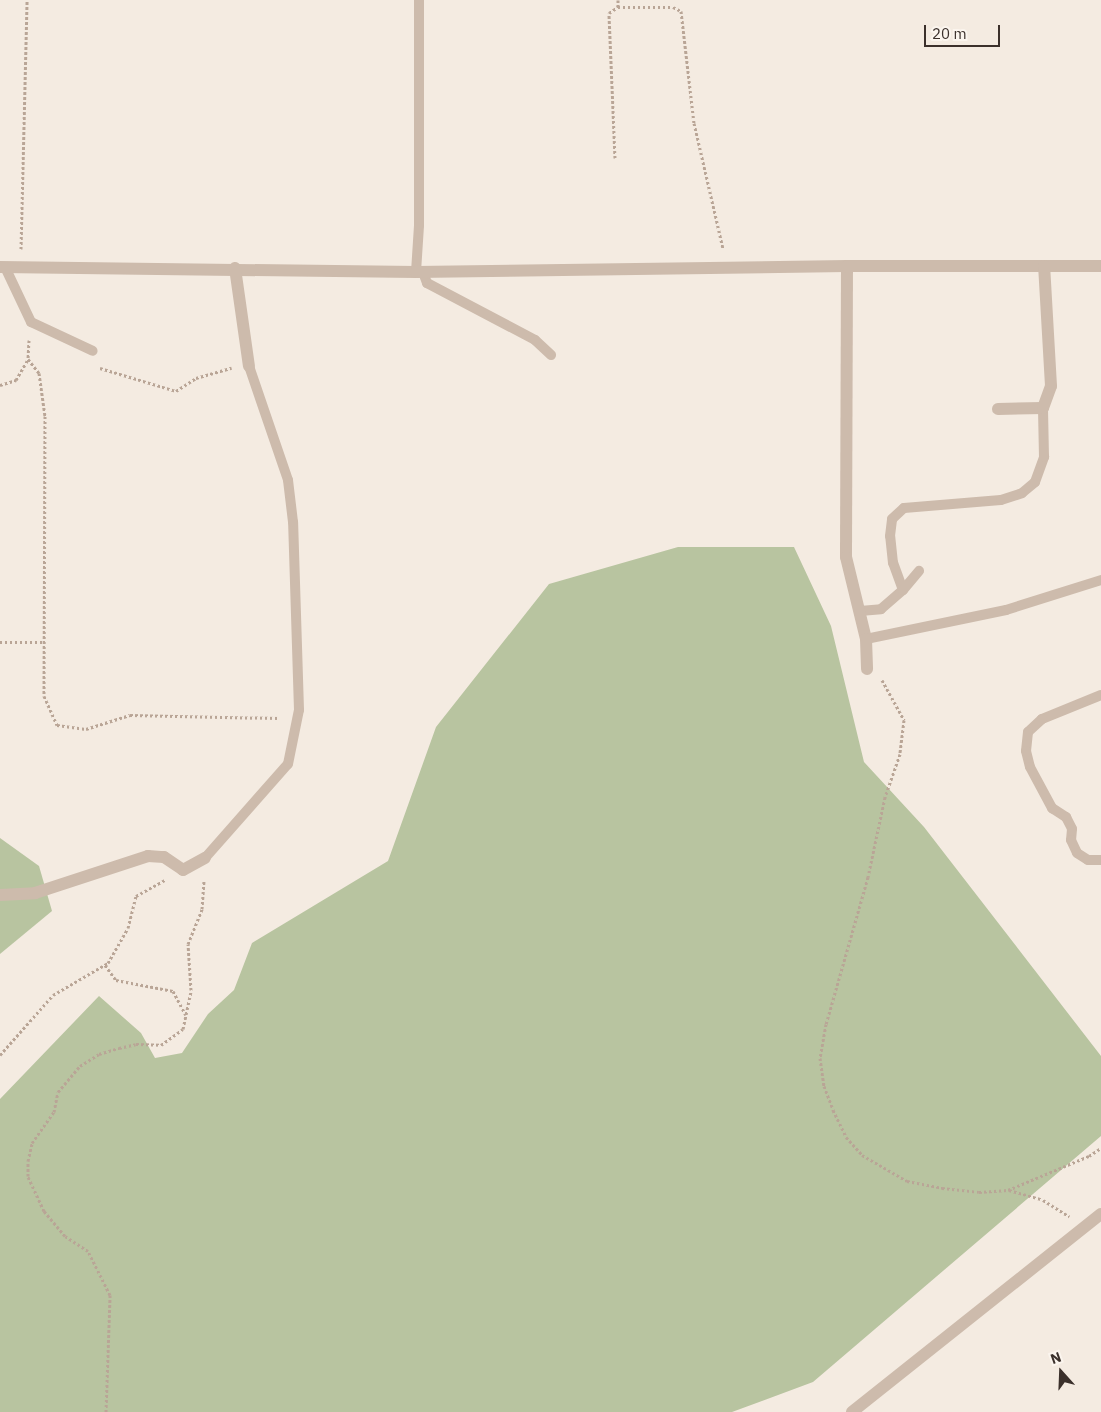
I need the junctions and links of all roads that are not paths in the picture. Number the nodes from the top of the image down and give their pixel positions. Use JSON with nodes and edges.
{"nodes":[{"id":1,"x":419,"y":0,"type":"edge"},
{"id":2,"x":848,"y":266,"type":"junction"},
{"id":3,"x":1044,"y":266,"type":"junction"},
{"id":4,"x":1101,"y":266,"type":"edge"},
{"id":5,"x":2,"y":267,"type":"edge"},
{"id":6,"x":235,"y":268,"type":"junction"},
{"id":7,"x":419,"y":272,"type":"junction"},
{"id":8,"x":93,"y":351,"type":"road end"},
{"id":9,"x":551,"y":355,"type":"dead end"},
{"id":10,"x":248,"y":366,"type":"joint"},
{"id":11,"x":1043,"y":408,"type":"junction"},
{"id":12,"x":998,"y":409,"type":"dead end"},
{"id":13,"x":918,"y":571,"type":"dead end"},
{"id":14,"x":1101,"y":580,"type":"edge"},
{"id":15,"x":903,"y":590,"type":"junction"},
{"id":16,"x":860,"y":611,"type":"junction"},
{"id":17,"x":866,"y":639,"type":"junction"},
{"id":18,"x":867,"y":669,"type":"road end"},
{"id":19,"x":1101,"y":695,"type":"edge"},
{"id":20,"x":205,"y":858,"type":"joint"},
{"id":21,"x":1101,"y":860,"type":"edge"},
{"id":22,"x":0,"y":895,"type":"edge"},
{"id":23,"x":1101,"y":1214,"type":"edge"},
{"id":24,"x":852,"y":1412,"type":"edge"}],
"edges":[{"from":1,"to":7,"type":"lane"},
{"from":2,"to":3,"type":"street"},
{"from":2,"to":7,"type":"street"},
{"from":2,"to":16,"type":"street"},
{"from":3,"to":4,"type":"street"},
{"from":3,"to":11,"type":"street"},
{"from":5,"to":6,"type":"street"},
{"from":5,"to":8,"type":"lane"},
{"from":6,"to":7,"type":"street"},
{"from":6,"to":10,"type":"street"},
{"from":7,"to":9,"type":"lane"},
{"from":10,"to":20,"type":"lane"},
{"from":11,"to":12,"type":"street"},
{"from":11,"to":15,"type":"lane"},
{"from":13,"to":15,"type":"lane"},
{"from":14,"to":17,"type":"lane"},
{"from":15,"to":16,"type":"lane"},
{"from":16,"to":17,"type":"street"},
{"from":17,"to":18,"type":"street"},
{"from":19,"to":21,"type":"lane"},
{"from":20,"to":22,"type":"street"},
{"from":23,"to":24,"type":"street"}]}
